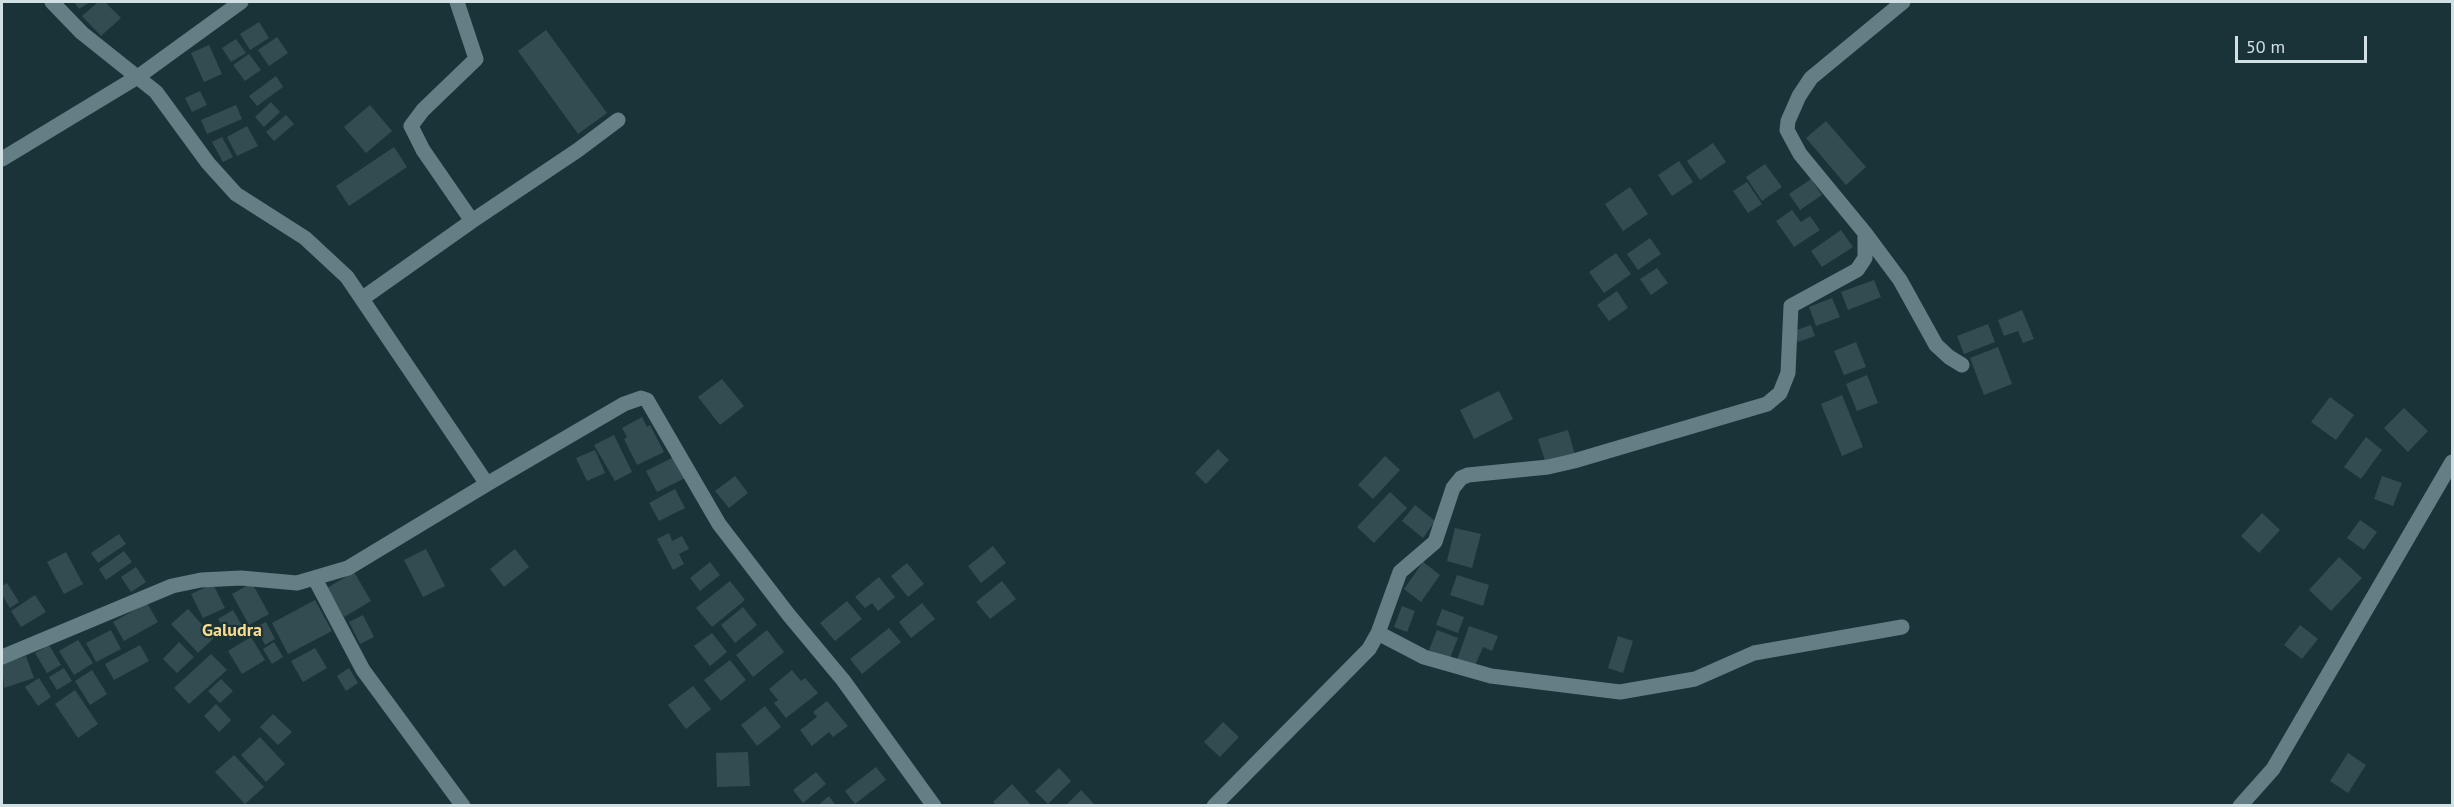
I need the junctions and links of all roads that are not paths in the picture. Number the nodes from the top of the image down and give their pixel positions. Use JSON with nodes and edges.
{"nodes":[{"id":1,"x":52,"y":2,"type":"edge"},
{"id":2,"x":241,"y":2,"type":"edge"},
{"id":3,"x":457,"y":2,"type":"edge"},
{"id":4,"x":1903,"y":2,"type":"edge"},
{"id":5,"x":139,"y":76,"type":"junction"},
{"id":6,"x":618,"y":120,"type":"dead end"},
{"id":7,"x":2,"y":159,"type":"edge"},
{"id":8,"x":472,"y":221,"type":"junction"},
{"id":9,"x":1865,"y":233,"type":"junction"},
{"id":10,"x":363,"y":298,"type":"junction"},
{"id":11,"x":1962,"y":365,"type":"dead end"},
{"id":12,"x":2452,"y":462,"type":"edge"},
{"id":13,"x":487,"y":484,"type":"junction"},
{"id":14,"x":315,"y":579,"type":"junction"},
{"id":15,"x":1902,"y":627,"type":"dead end"},
{"id":16,"x":1378,"y":633,"type":"junction"},
{"id":17,"x":2,"y":657,"type":"edge"},
{"id":18,"x":463,"y":806,"type":"edge"},
{"id":19,"x":934,"y":806,"type":"edge"},
{"id":20,"x":1214,"y":806,"type":"edge"},
{"id":21,"x":2240,"y":806,"type":"edge"}],
"edges":[{"from":1,"to":5,"type":"street"},
{"from":2,"to":5,"type":"street"},
{"from":3,"to":8,"type":"street"},
{"from":4,"to":9,"type":"street"},
{"from":5,"to":7,"type":"street"},
{"from":5,"to":10,"type":"street"},
{"from":6,"to":8,"type":"street"},
{"from":8,"to":10,"type":"street"},
{"from":9,"to":11,"type":"street"},
{"from":9,"to":16,"type":"street"},
{"from":10,"to":13,"type":"street"},
{"from":12,"to":21,"type":"street"},
{"from":13,"to":14,"type":"street"},
{"from":13,"to":19,"type":"street"},
{"from":14,"to":17,"type":"street"},
{"from":14,"to":18,"type":"street"},
{"from":15,"to":16,"type":"street"},
{"from":16,"to":20,"type":"street"}]}
